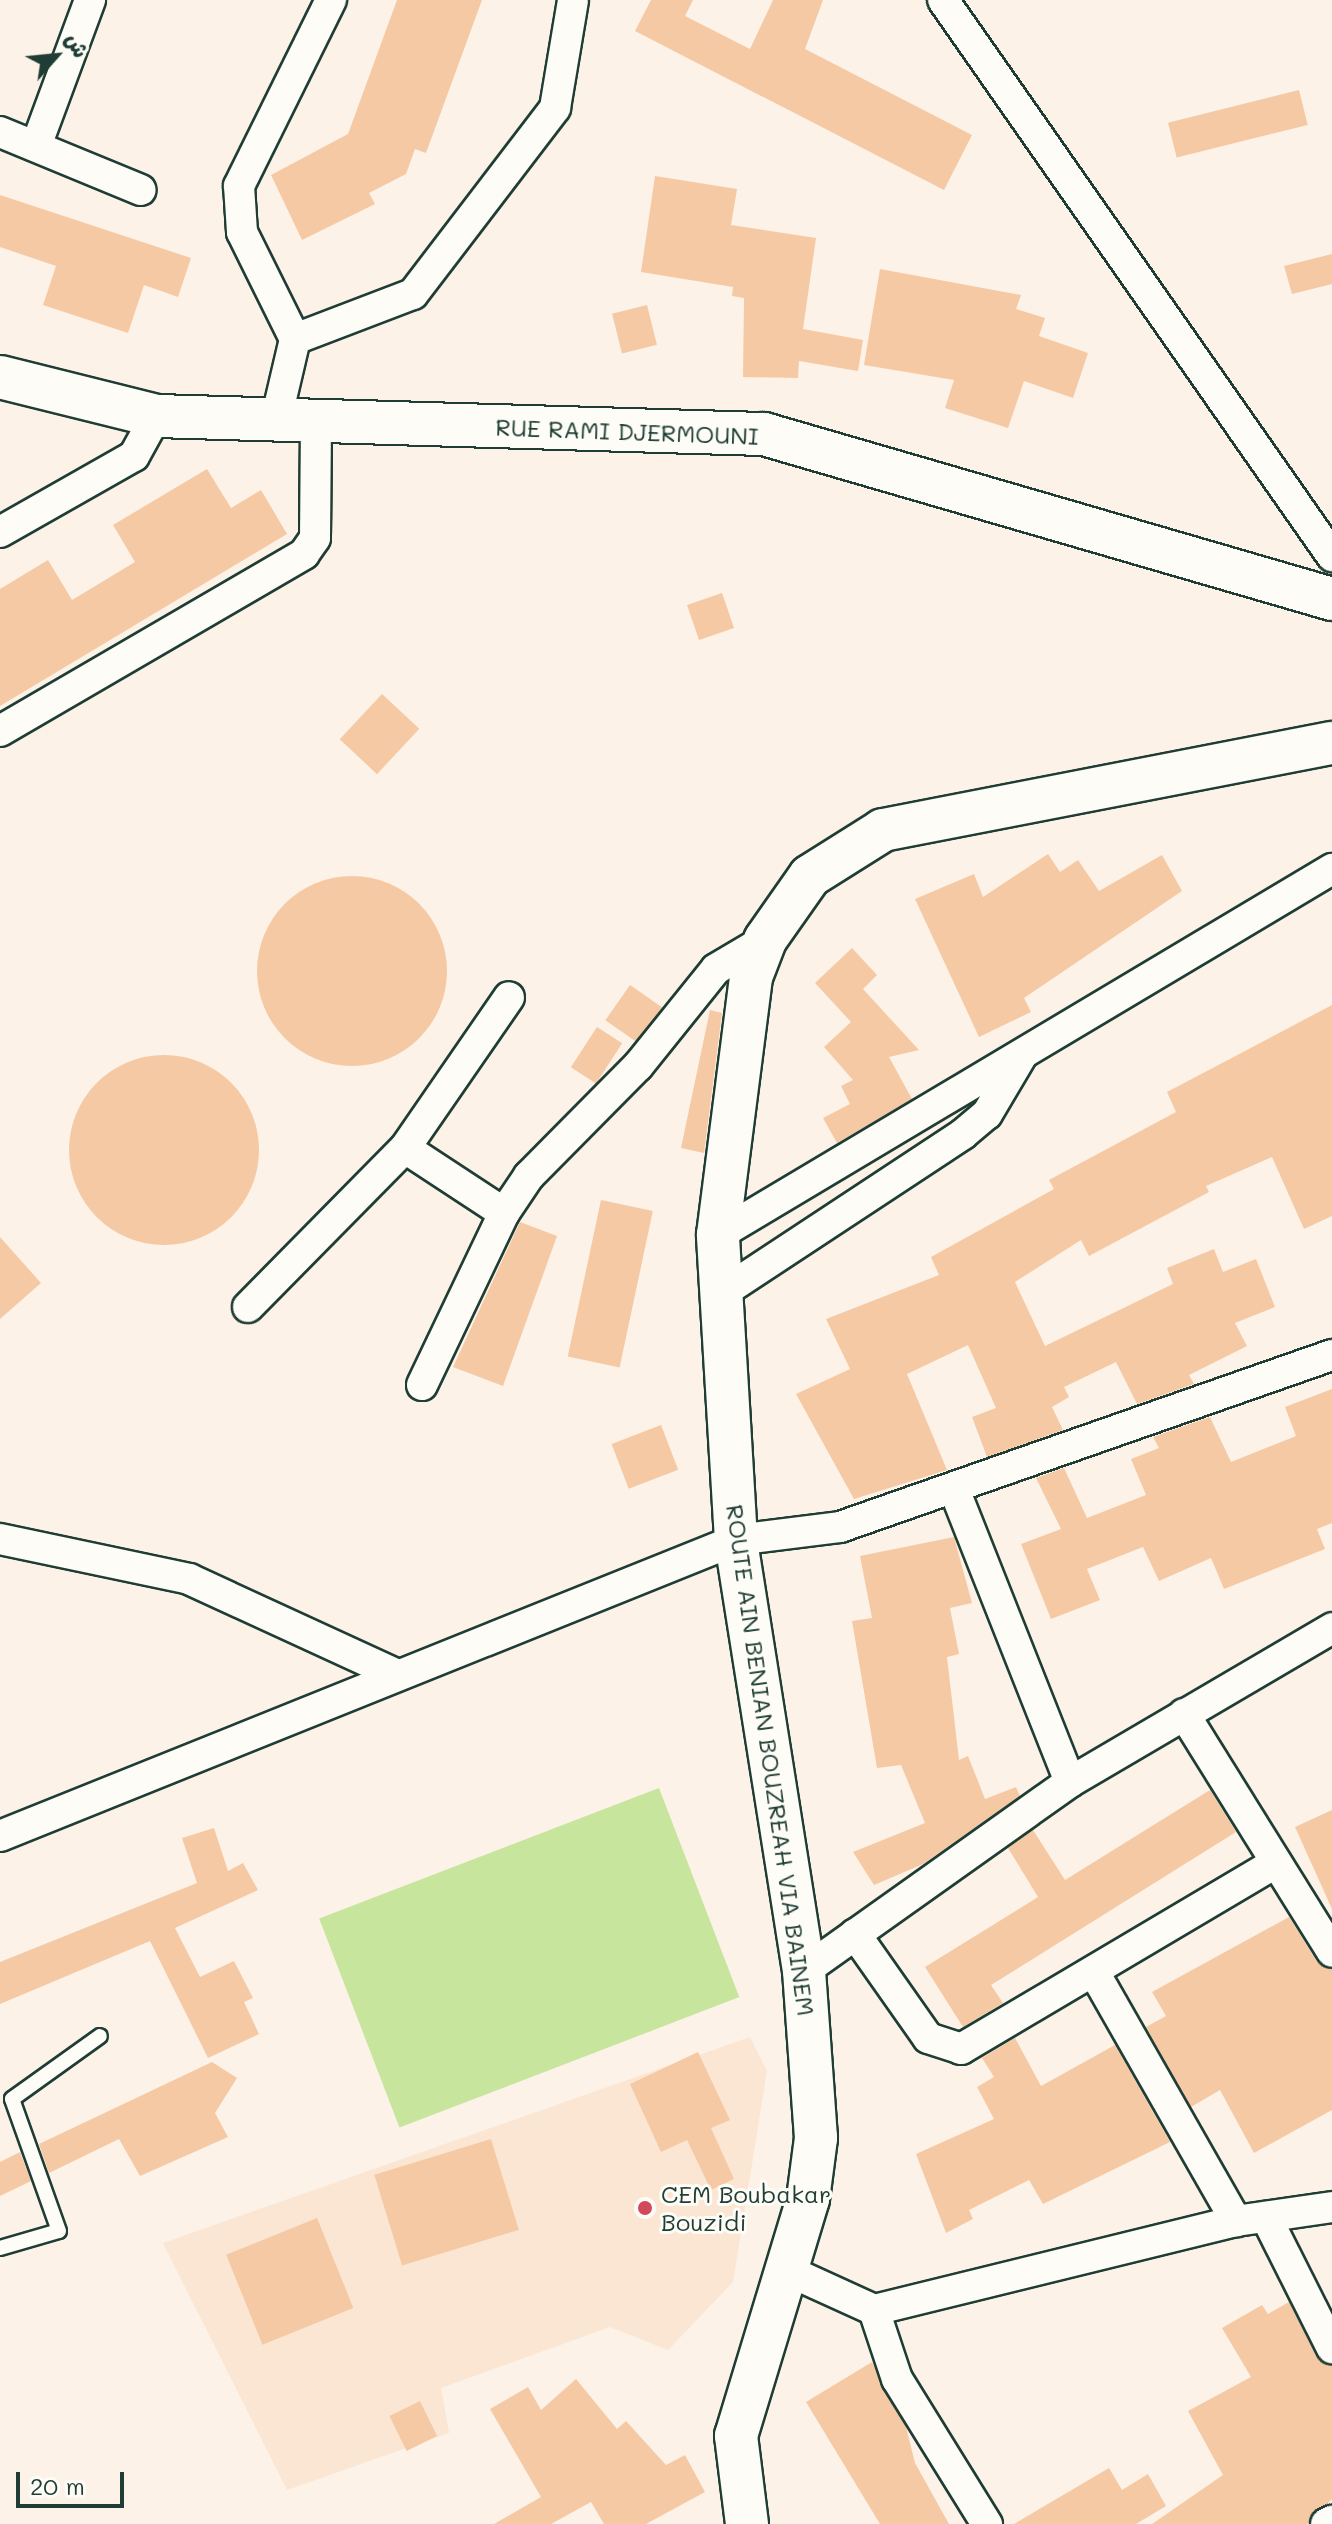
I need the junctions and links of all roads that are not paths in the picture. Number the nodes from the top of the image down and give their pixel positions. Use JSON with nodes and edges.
{"nodes":[{"id":1,"x":90,"y":0,"type":"edge"},
{"id":2,"x":331,"y":0,"type":"edge"},
{"id":3,"x":573,"y":0,"type":"edge"},
{"id":4,"x":943,"y":0,"type":"edge"},
{"id":5,"x":0,"y":132,"type":"edge"},
{"id":6,"x":36,"y":146,"type":"junction"},
{"id":7,"x":141,"y":190,"type":"dead end"},
{"id":8,"x":295,"y":339,"type":"junction"},
{"id":9,"x":0,"y":377,"type":"edge"},
{"id":10,"x":156,"y":416,"type":"junction"},
{"id":11,"x":296,"y":420,"type":"junction"},
{"id":12,"x":0,"y":532,"type":"edge"},
{"id":13,"x":1332,"y":556,"type":"edge"},
{"id":14,"x":1332,"y":599,"type":"edge"},
{"id":15,"x":0,"y":731,"type":"edge"},
{"id":16,"x":1332,"y":743,"type":"edge"},
{"id":17,"x":1332,"y":869,"type":"edge"},
{"id":18,"x":765,"y":940,"type":"junction"},
{"id":19,"x":509,"y":997,"type":"dead end"},
{"id":20,"x":1023,"y":1054,"type":"junction"},
{"id":21,"x":405,"y":1148,"type":"junction"},
{"id":22,"x":504,"y":1213,"type":"junction"},
{"id":23,"x":718,"y":1235,"type":"junction"},
{"id":24,"x":722,"y":1293,"type":"junction"},
{"id":25,"x":248,"y":1307,"type":"dead end"},
{"id":26,"x":1332,"y":1355,"type":"edge"},
{"id":27,"x":422,"y":1385,"type":"dead end"},
{"id":28,"x":954,"y":1489,"type":"junction"},
{"id":29,"x":0,"y":1539,"type":"edge"},
{"id":30,"x":736,"y":1540,"type":"junction"},
{"id":31,"x":1332,"y":1628,"type":"edge"},
{"id":32,"x":398,"y":1675,"type":"junction"},
{"id":33,"x":1184,"y":1714,"type":"junction"},
{"id":34,"x":1070,"y":1782,"type":"junction"},
{"id":35,"x":0,"y":1836,"type":"edge"},
{"id":36,"x":1274,"y":1864,"type":"junction"},
{"id":37,"x":855,"y":1934,"type":"junction"},
{"id":38,"x":1332,"y":1952,"type":"edge"},
{"id":39,"x":804,"y":1971,"type":"junction"},
{"id":40,"x":1094,"y":1972,"type":"junction"},
{"id":41,"x":100,"y":2036,"type":"dead end"},
{"id":42,"x":1332,"y":2207,"type":"edge"},
{"id":43,"x":1266,"y":2217,"type":"junction"},
{"id":44,"x":1236,"y":2221,"type":"junction"},
{"id":45,"x":0,"y":2248,"type":"edge"},
{"id":46,"x":782,"y":2268,"type":"junction"},
{"id":47,"x":874,"y":2310,"type":"junction"},
{"id":48,"x":1332,"y":2348,"type":"edge"},
{"id":49,"x":1332,"y":2521,"type":"edge"},
{"id":50,"x":747,"y":2524,"type":"edge"},
{"id":51,"x":987,"y":2524,"type":"edge"},
{"id":52,"x":1326,"y":2524,"type":"edge"}],
"edges":[{"from":1,"to":6,"type":"street"},
{"from":2,"to":8,"type":"street"},
{"from":3,"to":8,"type":"street"},
{"from":4,"to":13,"type":"street"},
{"from":5,"to":6,"type":"street"},
{"from":6,"to":7,"type":"street"},
{"from":8,"to":11,"type":"street"},
{"from":9,"to":10,"type":"main road","name":"RUE RAMI DJERMOUNI"},
{"from":10,"to":11,"type":"main road","name":"RUE RAMI DJERMOUNI"},
{"from":10,"to":12,"type":"street"},
{"from":11,"to":14,"type":"main road","name":"RUE RAMI DJERMOUNI"},
{"from":11,"to":15,"type":"street"},
{"from":16,"to":18,"type":"main road","name":"ROUTE AIN BENIAN BOUZREAH VIA BAINEM"},
{"from":17,"to":20,"type":"street"},
{"from":18,"to":22,"type":"street"},
{"from":18,"to":23,"type":"main road","name":"ROUTE AIN BENIAN BOUZREAH VIA BAINEM"},
{"from":19,"to":21,"type":"street"},
{"from":20,"to":23,"type":"street"},
{"from":20,"to":24,"type":"street"},
{"from":21,"to":22,"type":"street"},
{"from":21,"to":25,"type":"street"},
{"from":22,"to":27,"type":"street"},
{"from":23,"to":24,"type":"main road","name":"ROUTE AIN BENIAN BOUZREAH VIA BAINEM"},
{"from":24,"to":30,"type":"main road","name":"ROUTE AIN BENIAN BOUZREAH VIA BAINEM"},
{"from":26,"to":28,"type":"street"},
{"from":28,"to":30,"type":"street"},
{"from":28,"to":34,"type":"street"},
{"from":29,"to":32,"type":"street"},
{"from":30,"to":32,"type":"street"},
{"from":30,"to":39,"type":"main road","name":"ROUTE AIN BENIAN BOUZREAH VIA BAINEM"},
{"from":31,"to":33,"type":"street"},
{"from":32,"to":35,"type":"street"},
{"from":33,"to":34,"type":"street"},
{"from":33,"to":36,"type":"street"},
{"from":34,"to":37,"type":"street"},
{"from":36,"to":38,"type":"street"},
{"from":36,"to":40,"type":"street"},
{"from":37,"to":39,"type":"street"},
{"from":37,"to":40,"type":"street"},
{"from":39,"to":46,"type":"main road","name":"ROUTE AIN BENIAN BOUZREAH VIA BAINEM"},
{"from":40,"to":44,"type":"street"},
{"from":41,"to":45,"type":"lane"},
{"from":42,"to":43,"type":"street"},
{"from":43,"to":44,"type":"street"},
{"from":43,"to":48,"type":"street"},
{"from":44,"to":47,"type":"street"},
{"from":46,"to":47,"type":"street"},
{"from":46,"to":50,"type":"main road","name":"ROUTE AIN BENIAN BOUZREAH VIA BAINEM"},
{"from":47,"to":51,"type":"street"},
{"from":49,"to":52,"type":"street"}]}
